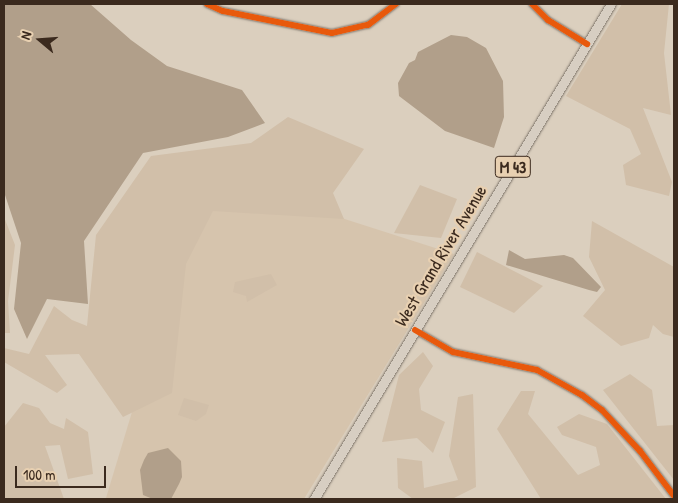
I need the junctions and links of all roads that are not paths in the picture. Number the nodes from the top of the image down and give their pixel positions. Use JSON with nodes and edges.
{"nodes":[{"id":1,"x":207,"y":4,"type":"edge"},
{"id":2,"x":396,"y":4,"type":"edge"},
{"id":3,"x":532,"y":4,"type":"edge"},
{"id":4,"x":612,"y":4,"type":"edge"},
{"id":5,"x":587,"y":44,"type":"junction"},
{"id":6,"x":415,"y":330,"type":"junction"},
{"id":7,"x":674,"y":496,"type":"edge"},
{"id":8,"x":314,"y":499,"type":"edge"}],
"edges":[{"from":1,"to":2,"type":"street"},
{"from":3,"to":5,"type":"street"},
{"from":4,"to":5,"type":"main road","name":"West Grand River Avenue","number":"M 43"},
{"from":5,"to":6,"type":"main road","name":"West Grand River Avenue","number":"M 43"},
{"from":6,"to":7,"type":"street"},
{"from":6,"to":8,"type":"main road","name":"West Grand River Avenue","number":"M 43"}]}
